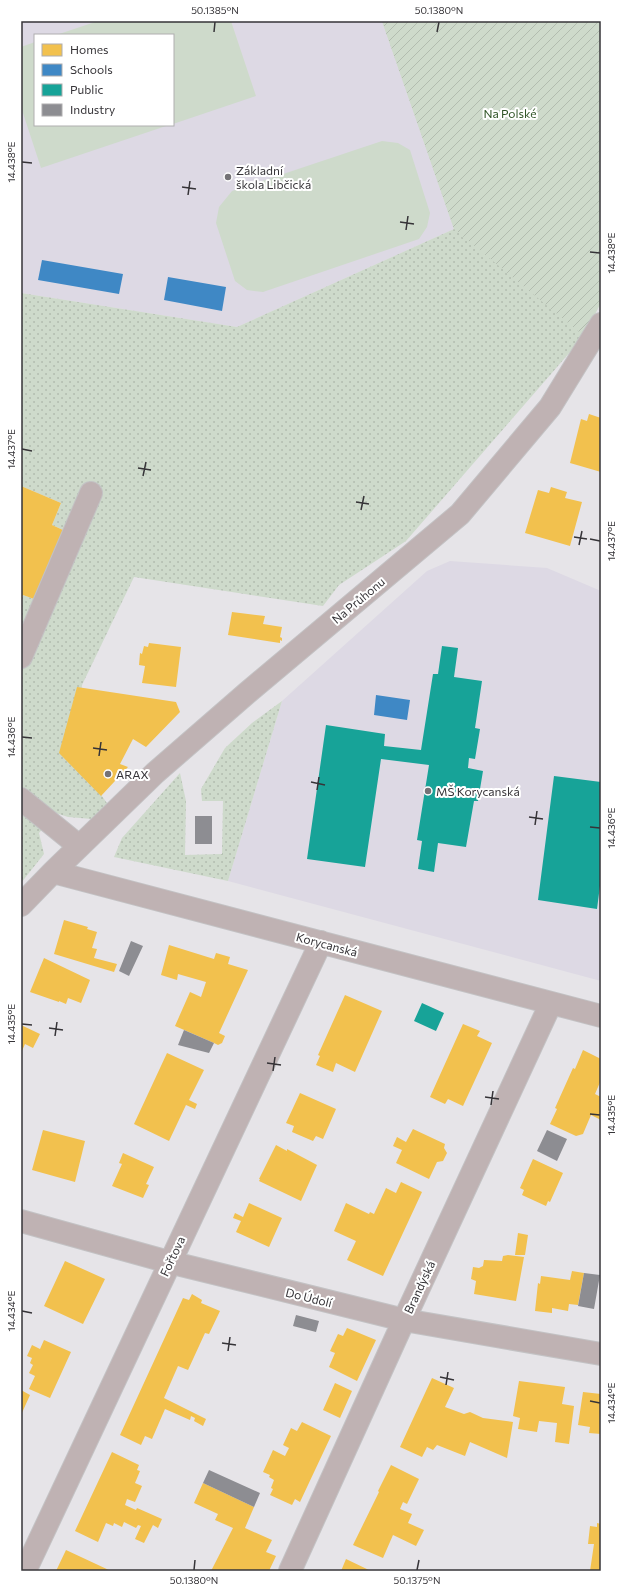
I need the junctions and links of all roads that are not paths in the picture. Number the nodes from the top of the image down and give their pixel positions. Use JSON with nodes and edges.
{"nodes":[{"id":1,"x":601,"y":324,"type":"edge"},
{"id":2,"x":90,"y":493,"type":"dead end"},
{"id":3,"x":21,"y":657,"type":"edge"},
{"id":4,"x":21,"y":799,"type":"edge"},
{"id":5,"x":79,"y":846,"type":"junction"},
{"id":6,"x":53,"y":872,"type":"junction"},
{"id":7,"x":21,"y":905,"type":"edge"},
{"id":8,"x":321,"y":942,"type":"junction"},
{"id":9,"x":551,"y":1003,"type":"junction"},
{"id":10,"x":601,"y":1016,"type":"edge"},
{"id":11,"x":21,"y":1221,"type":"edge"},
{"id":12,"x":169,"y":1262,"type":"junction"},
{"id":13,"x":404,"y":1320,"type":"junction"},
{"id":14,"x":601,"y":1354,"type":"edge"},
{"id":15,"x":25,"y":1571,"type":"edge"},
{"id":16,"x":290,"y":1571,"type":"edge"}],
"edges":[{"from":1,"to":5,"type":"street","name":"Na Průhonu"},
{"from":2,"to":3,"type":"street"},
{"from":4,"to":5,"type":"street"},
{"from":5,"to":6,"type":"street","name":"Na Průhonu"},
{"from":6,"to":7,"type":"street","name":"Na Průhonu"},
{"from":6,"to":8,"type":"street","name":"Korycanská"},
{"from":8,"to":9,"type":"street","name":"Korycanská"},
{"from":8,"to":12,"type":"street","name":"Fořtova"},
{"from":9,"to":10,"type":"street","name":"Korycanská"},
{"from":9,"to":13,"type":"street","name":"Brandýská"},
{"from":11,"to":12,"type":"street","name":"Do Údolí"},
{"from":12,"to":13,"type":"street","name":"Do Údolí"},
{"from":12,"to":15,"type":"street","name":"Fořtova"},
{"from":13,"to":14,"type":"street","name":"Do Údolí"},
{"from":13,"to":16,"type":"street","name":"Brandýská"}]}
